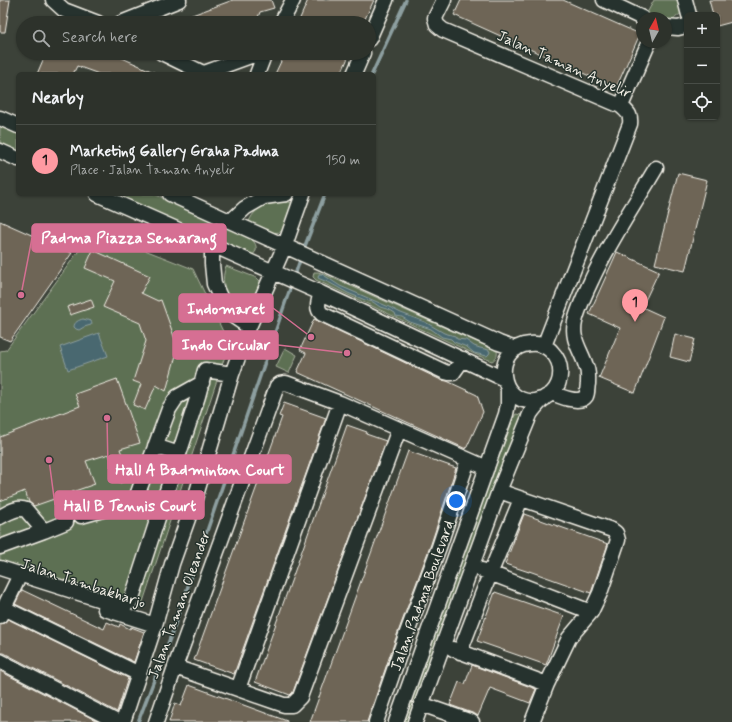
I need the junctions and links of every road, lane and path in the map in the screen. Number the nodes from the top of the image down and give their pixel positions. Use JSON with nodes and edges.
{"nodes":[{"id":1,"x":53,"y":0,"type":"edge"},
{"id":2,"x":179,"y":0,"type":"edge"},
{"id":3,"x":293,"y":0,"type":"edge"},
{"id":4,"x":386,"y":0,"type":"edge"},
{"id":5,"x":444,"y":0,"type":"edge"},
{"id":6,"x":604,"y":0,"type":"edge"},
{"id":7,"x":685,"y":0,"type":"edge"},
{"id":8,"x":688,"y":12,"type":"edge"},
{"id":9,"x":636,"y":15,"type":"edge"},
{"id":10,"x":80,"y":16,"type":"edge"},
{"id":11,"x":139,"y":16,"type":"edge"},
{"id":12,"x":285,"y":16,"type":"edge"},
{"id":13,"x":376,"y":23,"type":"edge"},
{"id":14,"x":684,"y":26,"type":"edge"},
{"id":15,"x":672,"y":27,"type":"edge"},
{"id":16,"x":646,"y":48,"type":"edge"},
{"id":17,"x":176,"y":60,"type":"edge"},
{"id":18,"x":241,"y":60,"type":"edge"},
{"id":19,"x":262,"y":60,"type":"edge"},
{"id":20,"x":360,"y":60,"type":"edge"},
{"id":21,"x":201,"y":72,"type":"edge"},
{"id":22,"x":210,"y":72,"type":"edge"},
{"id":23,"x":258,"y":72,"type":"edge"},
{"id":24,"x":355,"y":72,"type":"edge"},
{"id":25,"x":621,"y":106,"type":"junction"},
{"id":26,"x":0,"y":118,"type":"edge"},
{"id":27,"x":16,"y":125,"type":"edge"},
{"id":28,"x":0,"y":151,"type":"edge"},
{"id":29,"x":16,"y":158,"type":"edge"},
{"id":30,"x":656,"y":168,"type":"dead end"},
{"id":31,"x":102,"y":196,"type":"edge"},
{"id":32,"x":174,"y":196,"type":"edge"},
{"id":33,"x":271,"y":196,"type":"edge"},
{"id":34,"x":302,"y":196,"type":"edge"},
{"id":35,"x":231,"y":222,"type":"junction"},
{"id":36,"x":214,"y":245,"type":"junction"},
{"id":37,"x":285,"y":246,"type":"junction"},
{"id":38,"x":274,"y":272,"type":"junction"},
{"id":39,"x":319,"y":292,"type":"junction"},
{"id":40,"x":555,"y":318,"type":"junction"},
{"id":41,"x":574,"y":326,"type":"junction"},
{"id":42,"x":249,"y":327,"type":"junction"},
{"id":43,"x":544,"y":346,"type":"junction"},
{"id":44,"x":516,"y":348,"type":"junction"},
{"id":45,"x":463,"y":359,"type":"junction"},
{"id":46,"x":232,"y":374,"type":"junction"},
{"id":47,"x":204,"y":376,"type":"junction"},
{"id":48,"x":506,"y":384,"type":"junction"},
{"id":49,"x":548,"y":396,"type":"junction"},
{"id":50,"x":340,"y":403,"type":"junction"},
{"id":51,"x":398,"y":429,"type":"junction"},
{"id":52,"x":155,"y":446,"type":"junction"},
{"id":53,"x":179,"y":454,"type":"junction"},
{"id":54,"x":468,"y":460,"type":"junction"},
{"id":55,"x":487,"y":468,"type":"junction"},
{"id":56,"x":499,"y":492,"type":"junction"},
{"id":57,"x":521,"y":499,"type":"junction"},
{"id":58,"x":81,"y":516,"type":"dead end"},
{"id":59,"x":0,"y":517,"type":"edge"},
{"id":60,"x":66,"y":522,"type":"dead end"},
{"id":61,"x":44,"y":531,"type":"junction"},
{"id":62,"x":0,"y":547,"type":"edge"},
{"id":63,"x":439,"y":547,"type":"junction"},
{"id":64,"x":456,"y":554,"type":"junction"},
{"id":65,"x":472,"y":566,"type":"junction"},
{"id":66,"x":0,"y":568,"type":"edge"},
{"id":67,"x":490,"y":574,"type":"junction"},
{"id":68,"x":0,"y":575,"type":"edge"},
{"id":69,"x":18,"y":581,"type":"junction"},
{"id":70,"x":2,"y":612,"type":"edge"},
{"id":71,"x":590,"y":612,"type":"junction"},
{"id":72,"x":154,"y":625,"type":"junction"},
{"id":73,"x":405,"y":638,"type":"junction"},
{"id":74,"x":424,"y":644,"type":"junction"},
{"id":75,"x":443,"y":646,"type":"junction"},
{"id":76,"x":460,"y":652,"type":"junction"},
{"id":77,"x":0,"y":661,"type":"edge"},
{"id":78,"x":175,"y":667,"type":"junction"},
{"id":79,"x":139,"y":674,"type":"junction"},
{"id":80,"x":547,"y":684,"type":"junction"},
{"id":81,"x":238,"y":690,"type":"junction"},
{"id":82,"x":422,"y":704,"type":"junction"},
{"id":83,"x":443,"y":717,"type":"edge"},
{"id":84,"x":117,"y":722,"type":"edge"},
{"id":85,"x":123,"y":722,"type":"edge"},
{"id":86,"x":156,"y":722,"type":"edge"},
{"id":87,"x":376,"y":722,"type":"edge"},
{"id":88,"x":396,"y":722,"type":"edge"},
{"id":89,"x":415,"y":722,"type":"edge"},
{"id":90,"x":472,"y":722,"type":"edge"},
{"id":91,"x":532,"y":722,"type":"edge"}],
"edges":[{"from":1,"to":10,"type":"street"},
{"from":2,"to":11,"type":"street"},
{"from":3,"to":12,"type":"street"},
{"from":4,"to":13,"type":"street"},
{"from":5,"to":25,"type":"street","name":"Jalan Taman Anyelir"},
{"from":6,"to":9,"type":"street"},
{"from":7,"to":8,"type":"street"},
{"from":14,"to":15,"type":"street"},
{"from":16,"to":25,"type":"street"},
{"from":17,"to":21,"type":"street"},
{"from":18,"to":22,"type":"street"},
{"from":19,"to":23,"type":"street"},
{"from":20,"to":24,"type":"street"},
{"from":25,"to":40,"type":"street","name":"Jalan Taman Anyelir"},
{"from":26,"to":27,"type":"street"},
{"from":28,"to":29,"type":"street"},
{"from":30,"to":41,"type":"street"},
{"from":31,"to":36,"type":"street"},
{"from":32,"to":35,"type":"street"},
{"from":33,"to":35,"type":"street"},
{"from":34,"to":37,"type":"street"},
{"from":35,"to":37,"type":"street"},
{"from":36,"to":38,"type":"street"},
{"from":36,"to":42,"type":"street"},
{"from":37,"to":38,"type":"street"},
{"from":37,"to":44,"type":"street"},
{"from":38,"to":39,"type":"street"},
{"from":38,"to":42,"type":"street"},
{"from":39,"to":45,"type":"street"},
{"from":39,"to":45,"type":"street"},
{"from":40,"to":41,"type":"street"},
{"from":40,"to":43,"type":"street","name":"Jalan Taman Anyelir"},
{"from":41,"to":49,"type":"street"},
{"from":42,"to":46,"type":"street"},
{"from":43,"to":44,"type":"street"},
{"from":43,"to":49,"type":"street"},
{"from":44,"to":48,"type":"street"},
{"from":45,"to":48,"type":"street"},
{"from":46,"to":47,"type":"street"},
{"from":46,"to":72,"type":"street"},
{"from":47,"to":52,"type":"street"},
{"from":47,"to":53,"type":"street"},
{"from":48,"to":49,"type":"street"},
{"from":48,"to":55,"type":"street","name":"Jalan Padma Boulevard"},
{"from":49,"to":56,"type":"street"},
{"from":50,"to":51,"type":"street"},
{"from":50,"to":78,"type":"street","name":"Jalan Taman Oleander"},
{"from":50,"to":81,"type":"street"},
{"from":51,"to":54,"type":"street"},
{"from":51,"to":81,"type":"street"},
{"from":52,"to":53,"type":"street"},
{"from":52,"to":58,"type":"street"},
{"from":53,"to":66,"type":"street"},
{"from":54,"to":55,"type":"street"},
{"from":54,"to":63,"type":"street"},
{"from":55,"to":64,"type":"street","name":"Jalan Padma Boulevard"},
{"from":56,"to":57,"type":"street"},
{"from":56,"to":65,"type":"street"},
{"from":57,"to":67,"type":"street"},
{"from":57,"to":71,"type":"street"},
{"from":59,"to":61,"type":"street"},
{"from":60,"to":61,"type":"street"},
{"from":61,"to":62,"type":"street"},
{"from":63,"to":64,"type":"street"},
{"from":63,"to":73,"type":"street"},
{"from":64,"to":74,"type":"street","name":"Jalan Padma Boulevard"},
{"from":65,"to":67,"type":"street"},
{"from":65,"to":75,"type":"street"},
{"from":67,"to":71,"type":"street"},
{"from":67,"to":76,"type":"street"},
{"from":68,"to":69,"type":"street","name":"Jalan Tambakharjo"},
{"from":69,"to":70,"type":"street"},
{"from":69,"to":72,"type":"street","name":"Jalan Tambakharjo"},
{"from":70,"to":79,"type":"street"},
{"from":71,"to":80,"type":"street"},
{"from":72,"to":79,"type":"street"},
{"from":73,"to":74,"type":"street"},
{"from":73,"to":87,"type":"street"},
{"from":74,"to":88,"type":"street","name":"Jalan Padma Boulevard"},
{"from":75,"to":76,"type":"street"},
{"from":75,"to":82,"type":"street"},
{"from":76,"to":80,"type":"street"},
{"from":77,"to":84,"type":"street"},
{"from":78,"to":81,"type":"street"},
{"from":78,"to":86,"type":"street","name":"Jalan Taman Oleander"},
{"from":79,"to":85,"type":"street"},
{"from":80,"to":91,"type":"street"},
{"from":82,"to":83,"type":"street"},
{"from":82,"to":89,"type":"street"},
{"from":83,"to":90,"type":"street"}]}
